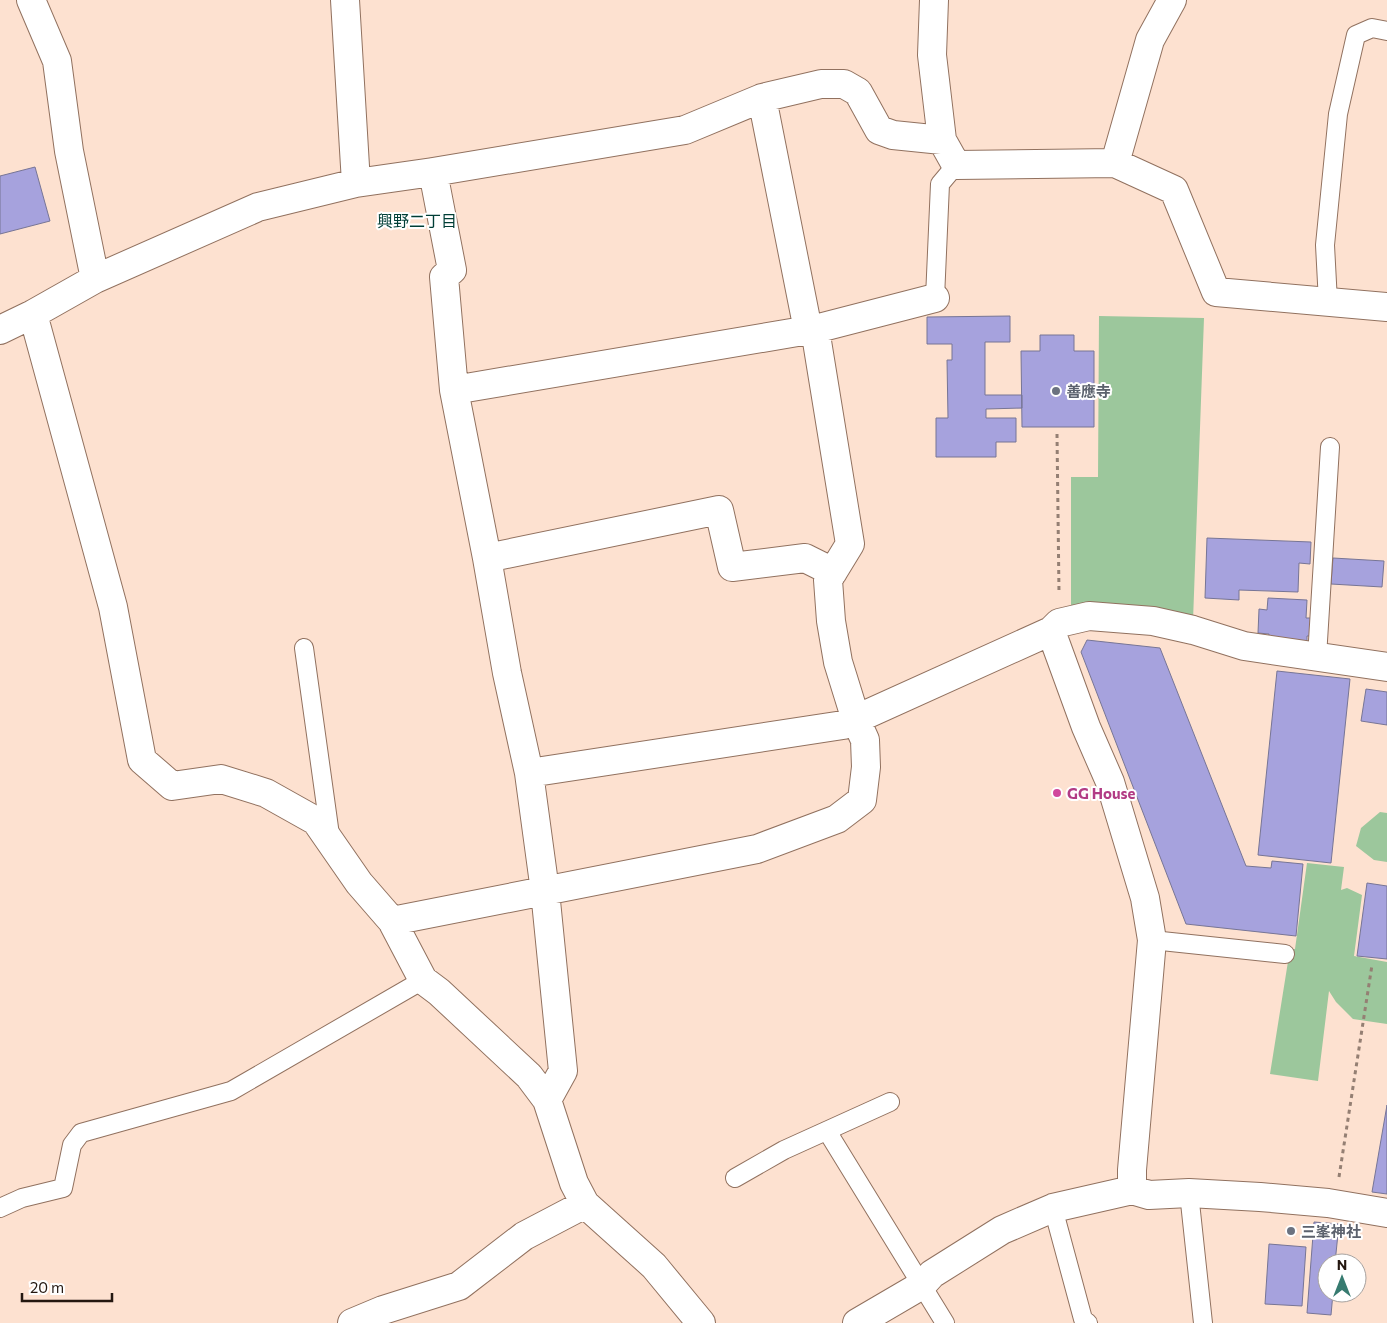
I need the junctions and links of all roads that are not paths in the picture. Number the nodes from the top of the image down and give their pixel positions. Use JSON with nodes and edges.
{"nodes":[{"id":1,"x":30,"y":0,"type":"edge"},
{"id":2,"x":345,"y":0,"type":"edge"},
{"id":3,"x":934,"y":0,"type":"edge"},
{"id":4,"x":1172,"y":0,"type":"edge"},
{"id":5,"x":1387,"y":31,"type":"edge"},
{"id":6,"x":762,"y":98,"type":"junction"},
{"id":7,"x":942,"y":140,"type":"junction"},
{"id":8,"x":1115,"y":163,"type":"junction"},
{"id":9,"x":956,"y":165,"type":"junction"},
{"id":10,"x":433,"y":172,"type":"junction"},
{"id":11,"x":356,"y":183,"type":"junction"},
{"id":12,"x":95,"y":279,"type":"junction"},
{"id":13,"x":935,"y":298,"type":"joint"},
{"id":14,"x":1328,"y":302,"type":"junction"},
{"id":15,"x":1387,"y":307,"type":"edge"},
{"id":16,"x":33,"y":314,"type":"junction"},
{"id":17,"x":0,"y":330,"type":"edge"},
{"id":18,"x":812,"y":330,"type":"junction"},
{"id":19,"x":454,"y":390,"type":"junction"},
{"id":20,"x":1330,"y":447,"type":"dead end"},
{"id":21,"x":487,"y":558,"type":"junction"},
{"id":22,"x":832,"y":572,"type":"junction"},
{"id":23,"x":1055,"y":627,"type":"junction"},
{"id":24,"x":304,"y":648,"type":"dead end"},
{"id":25,"x":1317,"y":657,"type":"junction"},
{"id":26,"x":1387,"y":667,"type":"edge"},
{"id":27,"x":856,"y":720,"type":"junction"},
{"id":28,"x":529,"y":773,"type":"junction"},
{"id":29,"x":331,"y":843,"type":"junction"},
{"id":30,"x":545,"y":891,"type":"junction"},
{"id":31,"x":392,"y":921,"type":"junction"},
{"id":32,"x":1152,"y":940,"type":"junction"},
{"id":33,"x":1285,"y":954,"type":"dead end"},
{"id":34,"x":423,"y":980,"type":"junction"},
{"id":35,"x":547,"y":1100,"type":"junction"},
{"id":36,"x":890,"y":1102,"type":"dead end"},
{"id":37,"x":827,"y":1131,"type":"junction"},
{"id":38,"x":735,"y":1178,"type":"dead end"},
{"id":39,"x":1132,"y":1190,"type":"junction"},
{"id":40,"x":1189,"y":1193,"type":"junction"},
{"id":41,"x":585,"y":1204,"type":"junction"},
{"id":42,"x":0,"y":1208,"type":"edge"},
{"id":43,"x":1053,"y":1208,"type":"junction"},
{"id":44,"x":1387,"y":1214,"type":"edge"},
{"id":45,"x":922,"y":1285,"type":"junction"},
{"id":46,"x":352,"y":1323,"type":"edge"},
{"id":47,"x":702,"y":1323,"type":"edge"},
{"id":48,"x":857,"y":1323,"type":"edge"},
{"id":49,"x":945,"y":1323,"type":"edge"},
{"id":50,"x":1088,"y":1323,"type":"edge"},
{"id":51,"x":1203,"y":1323,"type":"edge"}],
"edges":[{"from":1,"to":12,"type":"street"},
{"from":2,"to":11,"type":"street"},
{"from":3,"to":7,"type":"street"},
{"from":4,"to":8,"type":"street"},
{"from":5,"to":14,"type":"lane"},
{"from":6,"to":7,"type":"street"},
{"from":6,"to":10,"type":"street"},
{"from":6,"to":18,"type":"street"},
{"from":7,"to":9,"type":"street"},
{"from":8,"to":9,"type":"street"},
{"from":8,"to":14,"type":"street"},
{"from":9,"to":13,"type":"lane"},
{"from":10,"to":11,"type":"street"},
{"from":10,"to":19,"type":"street"},
{"from":11,"to":12,"type":"street"},
{"from":12,"to":16,"type":"street"},
{"from":13,"to":18,"type":"street"},
{"from":14,"to":15,"type":"street"},
{"from":16,"to":17,"type":"street"},
{"from":16,"to":29,"type":"street"},
{"from":18,"to":19,"type":"street"},
{"from":18,"to":22,"type":"street"},
{"from":19,"to":21,"type":"street"},
{"from":20,"to":25,"type":"lane"},
{"from":21,"to":22,"type":"street"},
{"from":21,"to":28,"type":"street"},
{"from":22,"to":27,"type":"street"},
{"from":23,"to":25,"type":"street"},
{"from":23,"to":27,"type":"street"},
{"from":23,"to":32,"type":"street"},
{"from":24,"to":29,"type":"lane"},
{"from":25,"to":26,"type":"street"},
{"from":27,"to":28,"type":"street"},
{"from":27,"to":30,"type":"street"},
{"from":28,"to":30,"type":"street"},
{"from":29,"to":31,"type":"street"},
{"from":30,"to":31,"type":"street"},
{"from":30,"to":35,"type":"street"},
{"from":31,"to":34,"type":"street"},
{"from":32,"to":33,"type":"lane"},
{"from":32,"to":39,"type":"street"},
{"from":34,"to":35,"type":"street"},
{"from":34,"to":42,"type":"lane"},
{"from":35,"to":41,"type":"street"},
{"from":36,"to":37,"type":"lane"},
{"from":37,"to":38,"type":"lane"},
{"from":37,"to":45,"type":"lane"},
{"from":39,"to":40,"type":"street"},
{"from":39,"to":43,"type":"street"},
{"from":40,"to":44,"type":"street"},
{"from":40,"to":51,"type":"lane"},
{"from":41,"to":46,"type":"street"},
{"from":41,"to":47,"type":"street"},
{"from":43,"to":45,"type":"street"},
{"from":43,"to":50,"type":"lane"},
{"from":45,"to":48,"type":"street"},
{"from":45,"to":49,"type":"lane"}]}
